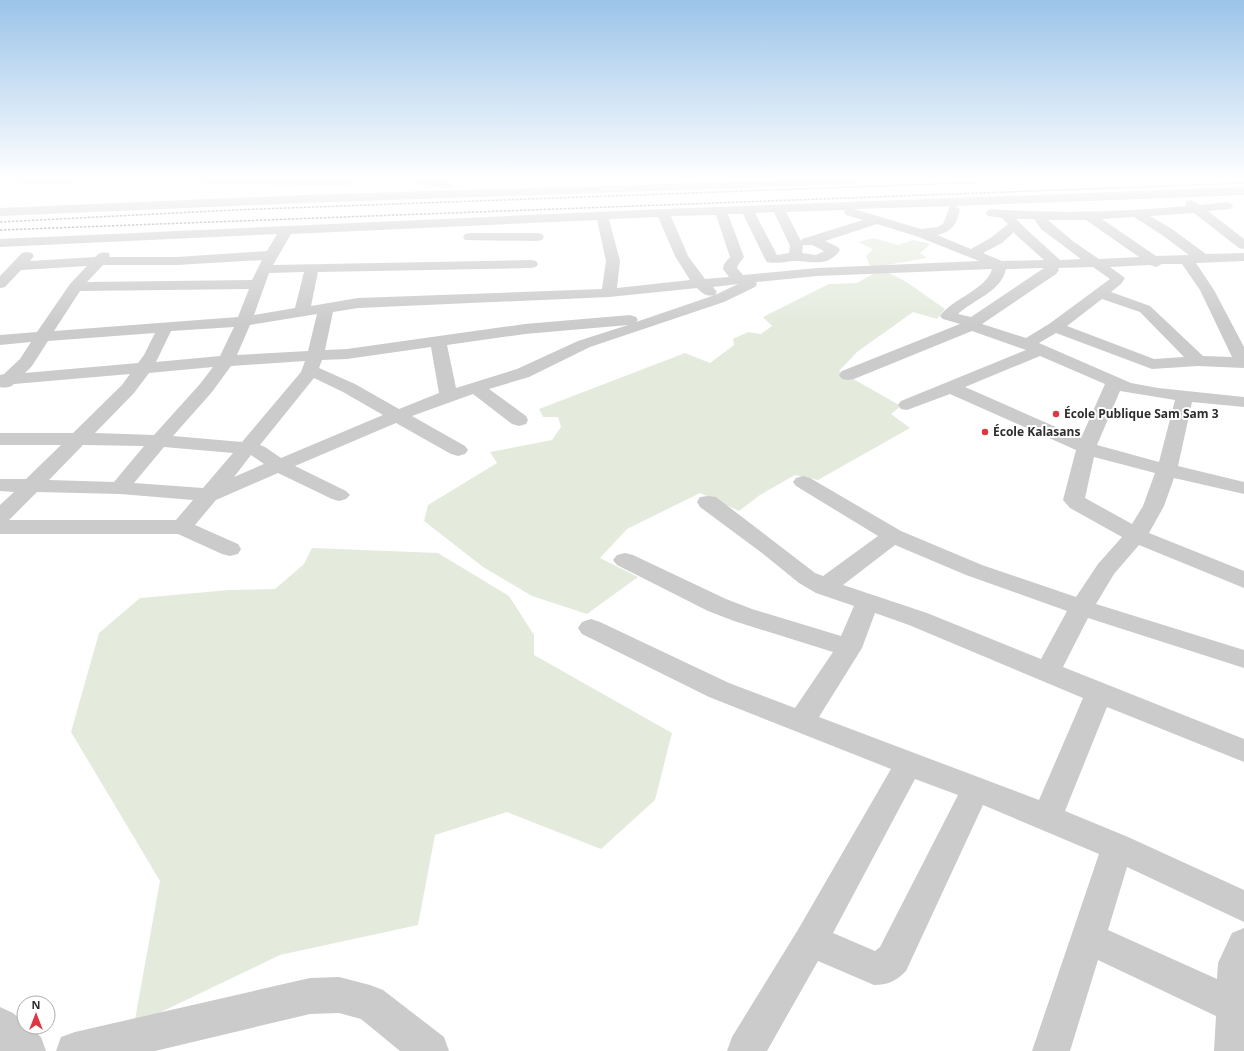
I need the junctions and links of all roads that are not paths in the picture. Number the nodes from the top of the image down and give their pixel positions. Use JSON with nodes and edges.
{"nodes":[{"id":1,"x":377,"y":227,"type":"edge"},
{"id":2,"x":538,"y":227,"type":"edge"},
{"id":3,"x":604,"y":227,"type":"edge"},
{"id":4,"x":670,"y":227,"type":"edge"},
{"id":5,"x":726,"y":227,"type":"edge"},
{"id":6,"x":756,"y":227,"type":"edge"},
{"id":7,"x":786,"y":227,"type":"edge"},
{"id":8,"x":854,"y":227,"type":"edge"},
{"id":9,"x":900,"y":227,"type":"edge"},
{"id":10,"x":947,"y":227,"type":"edge"},
{"id":11,"x":1012,"y":227,"type":"edge"},
{"id":12,"x":1016,"y":227,"type":"edge"},
{"id":13,"x":1047,"y":227,"type":"edge"},
{"id":14,"x":1104,"y":227,"type":"edge"},
{"id":15,"x":1159,"y":227,"type":"edge"},
{"id":16,"x":1221,"y":227,"type":"edge"},
{"id":17,"x":286,"y":231,"type":"junction"},
{"id":18,"x":921,"y":233,"type":"junction"},
{"id":19,"x":121,"y":237,"type":"junction"},
{"id":20,"x":461,"y":237,"type":"dead end"},
{"id":21,"x":536,"y":237,"type":"junction"},
{"id":22,"x":381,"y":238,"type":"dead end"},
{"id":23,"x":395,"y":238,"type":"dead end"},
{"id":24,"x":813,"y":240,"type":"junction"},
{"id":25,"x":41,"y":241,"type":"junction"},
{"id":26,"x":0,"y":243,"type":"edge"},
{"id":27,"x":1244,"y":245,"type":"edge"},
{"id":28,"x":796,"y":251,"type":"junction"},
{"id":29,"x":973,"y":253,"type":"junction"},
{"id":30,"x":28,"y":254,"type":"junction"},
{"id":31,"x":0,"y":255,"type":"edge"},
{"id":32,"x":271,"y":255,"type":"junction"},
{"id":33,"x":1244,"y":256,"type":"edge"},
{"id":34,"x":1202,"y":258,"type":"junction"},
{"id":35,"x":1186,"y":259,"type":"junction"},
{"id":36,"x":1151,"y":260,"type":"junction"},
{"id":37,"x":99,"y":261,"type":"junction"},
{"id":38,"x":1095,"y":263,"type":"junction"},
{"id":39,"x":1052,"y":264,"type":"junction"},
{"id":40,"x":1000,"y":265,"type":"junction"},
{"id":41,"x":17,"y":266,"type":"junction"},
{"id":42,"x":312,"y":268,"type":"junction"},
{"id":43,"x":263,"y":269,"type":"junction"},
{"id":44,"x":1172,"y":274,"type":"dead end"},
{"id":45,"x":764,"y":278,"type":"junction"},
{"id":46,"x":740,"y":280,"type":"junction"},
{"id":47,"x":2,"y":281,"type":"edge"},
{"id":48,"x":527,"y":283,"type":"junction"},
{"id":49,"x":258,"y":284,"type":"junction"},
{"id":50,"x":700,"y":284,"type":"junction"},
{"id":51,"x":76,"y":287,"type":"junction"},
{"id":52,"x":610,"y":293,"type":"junction"},
{"id":53,"x":1101,"y":293,"type":"junction"},
{"id":54,"x":719,"y":299,"type":"junction"},
{"id":55,"x":326,"y":307,"type":"junction"},
{"id":56,"x":302,"y":311,"type":"junction"},
{"id":57,"x":244,"y":320,"type":"junction"},
{"id":58,"x":449,"y":324,"type":"dead end"},
{"id":59,"x":972,"y":324,"type":"junction"},
{"id":60,"x":644,"y":325,"type":"junction"},
{"id":61,"x":166,"y":326,"type":"junction"},
{"id":62,"x":1055,"y":327,"type":"junction"},
{"id":63,"x":525,"y":329,"type":"junction"},
{"id":64,"x":43,"y":338,"type":"junction"},
{"id":65,"x":0,"y":340,"type":"edge"},
{"id":66,"x":446,"y":341,"type":"junction"},
{"id":67,"x":1239,"y":344,"type":"edge"},
{"id":68,"x":1033,"y":347,"type":"junction"},
{"id":69,"x":226,"y":361,"type":"junction"},
{"id":70,"x":1198,"y":361,"type":"junction"},
{"id":71,"x":312,"y":363,"type":"junction"},
{"id":72,"x":1244,"y":363,"type":"edge"},
{"id":73,"x":145,"y":367,"type":"junction"},
{"id":74,"x":848,"y":375,"type":"dead end"},
{"id":75,"x":3,"y":382,"type":"edge"},
{"id":76,"x":1114,"y":383,"type":"junction"},
{"id":77,"x":950,"y":387,"type":"junction"},
{"id":78,"x":476,"y":388,"type":"junction"},
{"id":79,"x":1185,"y":395,"type":"junction"},
{"id":80,"x":449,"y":396,"type":"junction"},
{"id":81,"x":1244,"y":402,"type":"edge"},
{"id":82,"x":907,"y":405,"type":"dead end"},
{"id":83,"x":396,"y":416,"type":"junction"},
{"id":84,"x":519,"y":420,"type":"dead end"},
{"id":85,"x":77,"y":438,"type":"junction"},
{"id":86,"x":0,"y":439,"type":"edge"},
{"id":87,"x":159,"y":441,"type":"junction"},
{"id":88,"x":248,"y":448,"type":"junction"},
{"id":89,"x":1086,"y":448,"type":"junction"},
{"id":90,"x":458,"y":450,"type":"dead end"},
{"id":91,"x":278,"y":465,"type":"junction"},
{"id":92,"x":1167,"y":470,"type":"junction"},
{"id":93,"x":803,"y":482,"type":"dead end"},
{"id":94,"x":0,"y":484,"type":"edge"},
{"id":95,"x":31,"y":485,"type":"junction"},
{"id":96,"x":120,"y":488,"type":"junction"},
{"id":97,"x":1244,"y":488,"type":"edge"},
{"id":98,"x":209,"y":495,"type":"junction"},
{"id":99,"x":339,"y":495,"type":"dead end"},
{"id":100,"x":708,"y":502,"type":"dead end"},
{"id":101,"x":0,"y":517,"type":"edge"},
{"id":102,"x":0,"y":527,"type":"edge"},
{"id":103,"x":182,"y":527,"type":"junction"},
{"id":104,"x":1135,"y":535,"type":"junction"},
{"id":105,"x":893,"y":536,"type":"junction"},
{"id":106,"x":230,"y":549,"type":"dead end"},
{"id":107,"x":625,"y":560,"type":"dead end"},
{"id":108,"x":1244,"y":580,"type":"edge"},
{"id":109,"x":824,"y":587,"type":"junction"},
{"id":110,"x":866,"y":603,"type":"junction"},
{"id":111,"x":1080,"y":607,"type":"junction"},
{"id":112,"x":591,"y":628,"type":"dead end"},
{"id":113,"x":849,"y":648,"type":"junction"},
{"id":114,"x":1244,"y":659,"type":"edge"},
{"id":115,"x":1047,"y":672,"type":"junction"},
{"id":116,"x":1099,"y":693,"type":"junction"},
{"id":117,"x":801,"y":721,"type":"junction"},
{"id":118,"x":1244,"y":751,"type":"edge"},
{"id":119,"x":910,"y":763,"type":"junction"},
{"id":120,"x":976,"y":789,"type":"junction"},
{"id":121,"x":1047,"y":817,"type":"junction"},
{"id":122,"x":1117,"y":847,"type":"junction"},
{"id":123,"x":1244,"y":906,"type":"edge"},
{"id":124,"x":1088,"y":938,"type":"junction"},
{"id":125,"x":811,"y":940,"type":"junction"},
{"id":126,"x":1244,"y":945,"type":"edge"},
{"id":127,"x":1235,"y":1006,"type":"junction"},
{"id":128,"x":0,"y":1026,"type":"edge"},
{"id":129,"x":27,"y":1051,"type":"edge"},
{"id":130,"x":75,"y":1051,"type":"edge"},
{"id":131,"x":430,"y":1051,"type":"edge"},
{"id":132,"x":746,"y":1051,"type":"edge"},
{"id":133,"x":1051,"y":1051,"type":"edge"},
{"id":134,"x":1233,"y":1051,"type":"edge"}],
"edges":[{"from":1,"to":17,"type":"street"},
{"from":2,"to":21,"type":"street"},
{"from":3,"to":52,"type":"street"},
{"from":4,"to":50,"type":"street"},
{"from":5,"to":46,"type":"street"},
{"from":6,"to":28,"type":"street"},
{"from":7,"to":28,"type":"street"},
{"from":8,"to":24,"type":"street"},
{"from":9,"to":18,"type":"street"},
{"from":10,"to":18,"type":"street"},
{"from":11,"to":29,"type":"street"},
{"from":12,"to":39,"type":"street"},
{"from":13,"to":38,"type":"street"},
{"from":14,"to":36,"type":"street"},
{"from":15,"to":34,"type":"street"},
{"from":16,"to":27,"type":"street"},
{"from":17,"to":19,"type":"street"},
{"from":17,"to":32,"type":"street"},
{"from":18,"to":29,"type":"street"},
{"from":19,"to":25,"type":"street"},
{"from":19,"to":37,"type":"street"},
{"from":20,"to":21,"type":"street"},
{"from":21,"to":48,"type":"street"},
{"from":22,"to":23,"type":"street"},
{"from":24,"to":28,"type":"street"},
{"from":24,"to":28,"type":"street"},
{"from":25,"to":26,"type":"street"},
{"from":25,"to":30,"type":"street"},
{"from":29,"to":40,"type":"street"},
{"from":30,"to":31,"type":"street"},
{"from":30,"to":41,"type":"street"},
{"from":32,"to":37,"type":"street"},
{"from":32,"to":43,"type":"street"},
{"from":33,"to":34,"type":"street"},
{"from":34,"to":35,"type":"street"},
{"from":35,"to":36,"type":"street"},
{"from":35,"to":67,"type":"street"},
{"from":36,"to":38,"type":"street"},
{"from":36,"to":44,"type":"street"},
{"from":37,"to":41,"type":"street"},
{"from":37,"to":51,"type":"street"},
{"from":38,"to":39,"type":"street"},
{"from":38,"to":53,"type":"street"},
{"from":39,"to":40,"type":"street"},
{"from":39,"to":59,"type":"street"},
{"from":40,"to":45,"type":"street"},
{"from":40,"to":59,"type":"street"},
{"from":41,"to":47,"type":"street"},
{"from":42,"to":43,"type":"street"},
{"from":42,"to":48,"type":"street"},
{"from":42,"to":56,"type":"street"},
{"from":43,"to":49,"type":"street"},
{"from":45,"to":46,"type":"street"},
{"from":45,"to":54,"type":"street"},
{"from":46,"to":50,"type":"street"},
{"from":48,"to":52,"type":"street"},
{"from":48,"to":55,"type":"street"},
{"from":48,"to":63,"type":"street"},
{"from":49,"to":51,"type":"street"},
{"from":49,"to":57,"type":"street"},
{"from":50,"to":52,"type":"street"},
{"from":50,"to":54,"type":"street"},
{"from":51,"to":64,"type":"street"},
{"from":53,"to":62,"type":"street"},
{"from":53,"to":70,"type":"street"},
{"from":54,"to":60,"type":"street"},
{"from":55,"to":56,"type":"street"},
{"from":55,"to":71,"type":"street"},
{"from":56,"to":57,"type":"street"},
{"from":57,"to":61,"type":"street"},
{"from":57,"to":69,"type":"street"},
{"from":58,"to":66,"type":"street"},
{"from":59,"to":68,"type":"street"},
{"from":59,"to":74,"type":"street"},
{"from":60,"to":63,"type":"street"},
{"from":60,"to":78,"type":"street"},
{"from":61,"to":64,"type":"street"},
{"from":61,"to":73,"type":"street"},
{"from":62,"to":68,"type":"street"},
{"from":62,"to":70,"type":"street"},
{"from":63,"to":66,"type":"street"},
{"from":64,"to":65,"type":"street"},
{"from":64,"to":75,"type":"street"},
{"from":66,"to":71,"type":"street"},
{"from":66,"to":80,"type":"street"},
{"from":67,"to":72,"type":"street"},
{"from":68,"to":76,"type":"street"},
{"from":68,"to":77,"type":"street"},
{"from":69,"to":71,"type":"street"},
{"from":69,"to":73,"type":"street"},
{"from":69,"to":87,"type":"street"},
{"from":70,"to":72,"type":"street"},
{"from":71,"to":83,"type":"street"},
{"from":71,"to":88,"type":"street"},
{"from":73,"to":75,"type":"street"},
{"from":73,"to":85,"type":"street"},
{"from":76,"to":79,"type":"street"},
{"from":76,"to":89,"type":"street"},
{"from":77,"to":82,"type":"street"},
{"from":77,"to":89,"type":"street"},
{"from":78,"to":80,"type":"street"},
{"from":78,"to":84,"type":"street"},
{"from":79,"to":81,"type":"street"},
{"from":79,"to":92,"type":"street"},
{"from":80,"to":83,"type":"street"},
{"from":83,"to":90,"type":"street"},
{"from":83,"to":91,"type":"street"},
{"from":85,"to":86,"type":"street"},
{"from":85,"to":87,"type":"street"},
{"from":85,"to":95,"type":"street"},
{"from":87,"to":88,"type":"street"},
{"from":87,"to":96,"type":"street"},
{"from":88,"to":91,"type":"street"},
{"from":88,"to":98,"type":"street"},
{"from":89,"to":92,"type":"street"},
{"from":89,"to":104,"type":"street"},
{"from":91,"to":98,"type":"street"},
{"from":91,"to":99,"type":"street"},
{"from":92,"to":97,"type":"street"},
{"from":92,"to":104,"type":"street"},
{"from":93,"to":105,"type":"street"},
{"from":94,"to":95,"type":"street"},
{"from":95,"to":96,"type":"street"},
{"from":95,"to":101,"type":"street"},
{"from":96,"to":98,"type":"street"},
{"from":98,"to":103,"type":"street"},
{"from":100,"to":109,"type":"street"},
{"from":102,"to":103,"type":"street"},
{"from":103,"to":106,"type":"street"},
{"from":104,"to":108,"type":"street"},
{"from":104,"to":111,"type":"street"},
{"from":105,"to":109,"type":"street"},
{"from":105,"to":111,"type":"street"},
{"from":107,"to":113,"type":"street"},
{"from":109,"to":110,"type":"street"},
{"from":110,"to":113,"type":"street"},
{"from":110,"to":115,"type":"street"},
{"from":111,"to":114,"type":"street"},
{"from":111,"to":115,"type":"street"},
{"from":112,"to":117,"type":"street"},
{"from":113,"to":117,"type":"street"},
{"from":115,"to":116,"type":"street"},
{"from":116,"to":118,"type":"street"},
{"from":116,"to":121,"type":"street"},
{"from":117,"to":119,"type":"street"},
{"from":119,"to":120,"type":"street"},
{"from":119,"to":125,"type":"street"},
{"from":120,"to":121,"type":"street"},
{"from":120,"to":125,"type":"street"},
{"from":121,"to":122,"type":"street"},
{"from":122,"to":123,"type":"street"},
{"from":122,"to":124,"type":"street"},
{"from":124,"to":127,"type":"street"},
{"from":124,"to":133,"type":"street"},
{"from":125,"to":132,"type":"street"},
{"from":126,"to":127,"type":"street"},
{"from":127,"to":134,"type":"street"},
{"from":128,"to":129,"type":"street"},
{"from":130,"to":131,"type":"street"}]}
